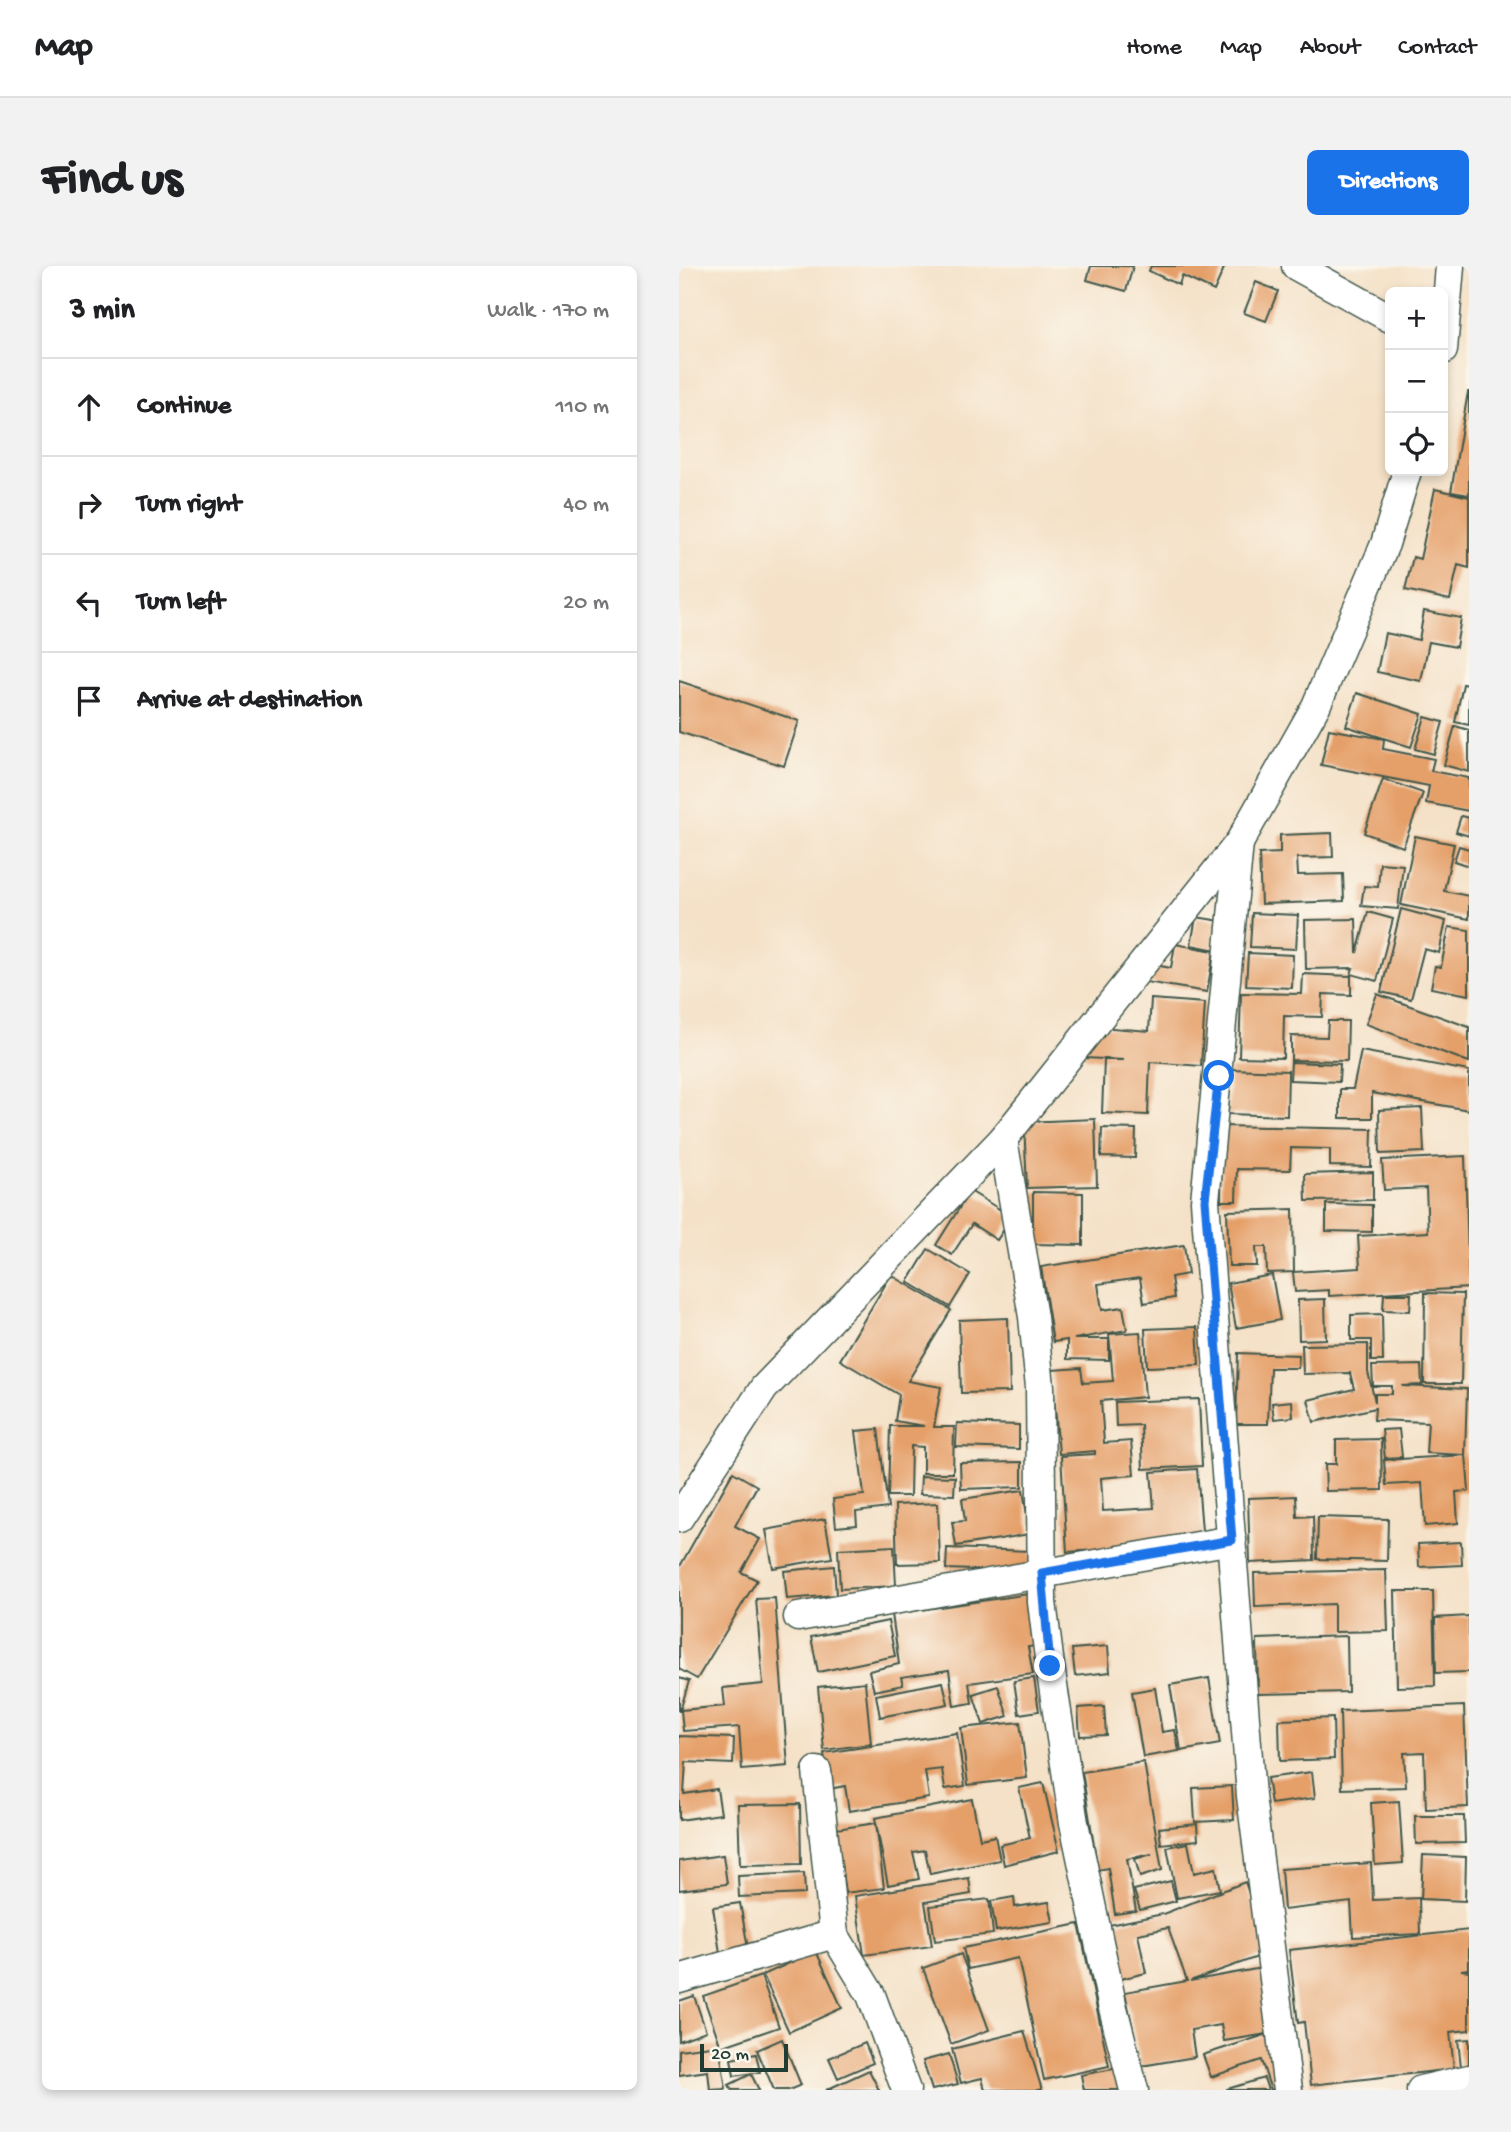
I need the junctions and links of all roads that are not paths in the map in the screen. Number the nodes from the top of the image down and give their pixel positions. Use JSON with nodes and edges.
{"nodes":[{"id":1,"x":1296,"y":266,"type":"edge"},
{"id":2,"x":1450,"y":266,"type":"edge"},
{"id":3,"x":1448,"y":289,"type":"edge"},
{"id":4,"x":1385,"y":315,"type":"edge"},
{"id":5,"x":1405,"y":476,"type":"edge"},
{"id":6,"x":1239,"y":844,"type":"junction"},
{"id":7,"x":1003,"y":1139,"type":"junction"},
{"id":8,"x":679,"y":1518,"type":"edge"},
{"id":9,"x":1232,"y":1540,"type":"junction"},
{"id":10,"x":1042,"y":1573,"type":"junction"},
{"id":11,"x":798,"y":1617,"type":"dead end"},
{"id":12,"x":817,"y":1771,"type":"dead end"},
{"id":13,"x":834,"y":1934,"type":"junction"},
{"id":14,"x":679,"y":1979,"type":"edge"},
{"id":15,"x":1469,"y":2079,"type":"edge"},
{"id":16,"x":906,"y":2090,"type":"edge"},
{"id":17,"x":1134,"y":2090,"type":"edge"},
{"id":18,"x":1288,"y":2090,"type":"edge"},
{"id":19,"x":1421,"y":2090,"type":"edge"}],
"edges":[{"from":1,"to":4,"type":"street"},
{"from":2,"to":3,"type":"street"},
{"from":5,"to":6,"type":"street"},
{"from":6,"to":7,"type":"street"},
{"from":6,"to":9,"type":"street"},
{"from":7,"to":8,"type":"street"},
{"from":7,"to":10,"type":"street"},
{"from":9,"to":10,"type":"street"},
{"from":9,"to":18,"type":"street"},
{"from":10,"to":11,"type":"street"},
{"from":10,"to":17,"type":"street"},
{"from":12,"to":13,"type":"street"},
{"from":13,"to":14,"type":"street"},
{"from":13,"to":16,"type":"street"},
{"from":15,"to":19,"type":"street"}]}
